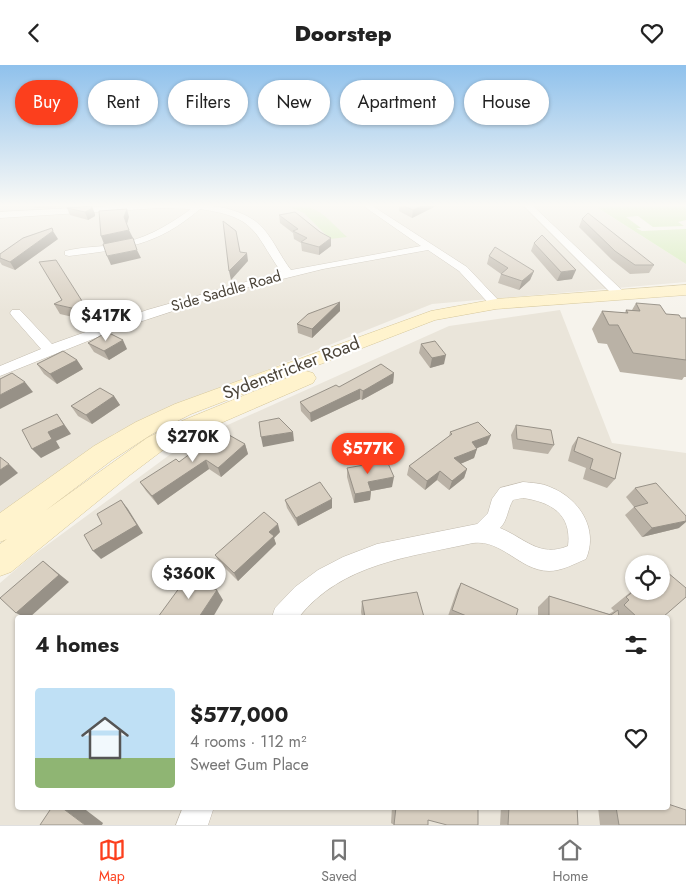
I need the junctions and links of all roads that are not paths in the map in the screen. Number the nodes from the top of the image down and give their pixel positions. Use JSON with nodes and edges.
{"nodes":[{"id":1,"x":142,"y":240,"type":"edge"},
{"id":2,"x":265,"y":240,"type":"edge"},
{"id":3,"x":421,"y":240,"type":"edge"},
{"id":4,"x":564,"y":240,"type":"edge"},
{"id":5,"x":431,"y":247,"type":"junction"},
{"id":6,"x":69,"y":253,"type":"dead end"},
{"id":7,"x":288,"y":274,"type":"junction"},
{"id":8,"x":686,"y":290,"type":"edge"},
{"id":9,"x":622,"y":296,"type":"junction"},
{"id":10,"x":496,"y":304,"type":"junction"},
{"id":11,"x":16,"y":313,"type":"dead end"},
{"id":12,"x":407,"y":325,"type":"junction"},
{"id":13,"x":50,"y":350,"type":"junction"},
{"id":14,"x":0,"y":371,"type":"edge"},
{"id":15,"x":0,"y":529,"type":"edge"},
{"id":16,"x":482,"y":533,"type":"junction"},
{"id":17,"x":0,"y":562,"type":"edge"},
{"id":18,"x":286,"y":615,"type":"edge"},
{"id":19,"x":198,"y":810,"type":"edge"},
{"id":20,"x":192,"y":825,"type":"edge"}],
"edges":[{"from":1,"to":6,"type":"street"},
{"from":2,"to":7,"type":"street"},
{"from":3,"to":5,"type":"street"},
{"from":4,"to":9,"type":"street"},
{"from":5,"to":7,"type":"street","name":"Side Saddle Road"},
{"from":5,"to":10,"type":"street"},
{"from":7,"to":13,"type":"street","name":"Side Saddle Road"},
{"from":8,"to":9,"type":"main road","name":"Sydenstricker Road"},
{"from":9,"to":10,"type":"main road","name":"Sydenstricker Road"},
{"from":10,"to":12,"type":"main road","name":"Sydenstricker Road"},
{"from":11,"to":13,"type":"street"},
{"from":12,"to":15,"type":"main road","name":"Sydenstricker Road"},
{"from":12,"to":17,"type":"main road","name":"Sydenstricker Road"},
{"from":13,"to":14,"type":"street","name":"Side Saddle Road"},
{"from":16,"to":16,"type":"street"},
{"from":16,"to":18,"type":"street"},
{"from":19,"to":20,"type":"street"}]}
